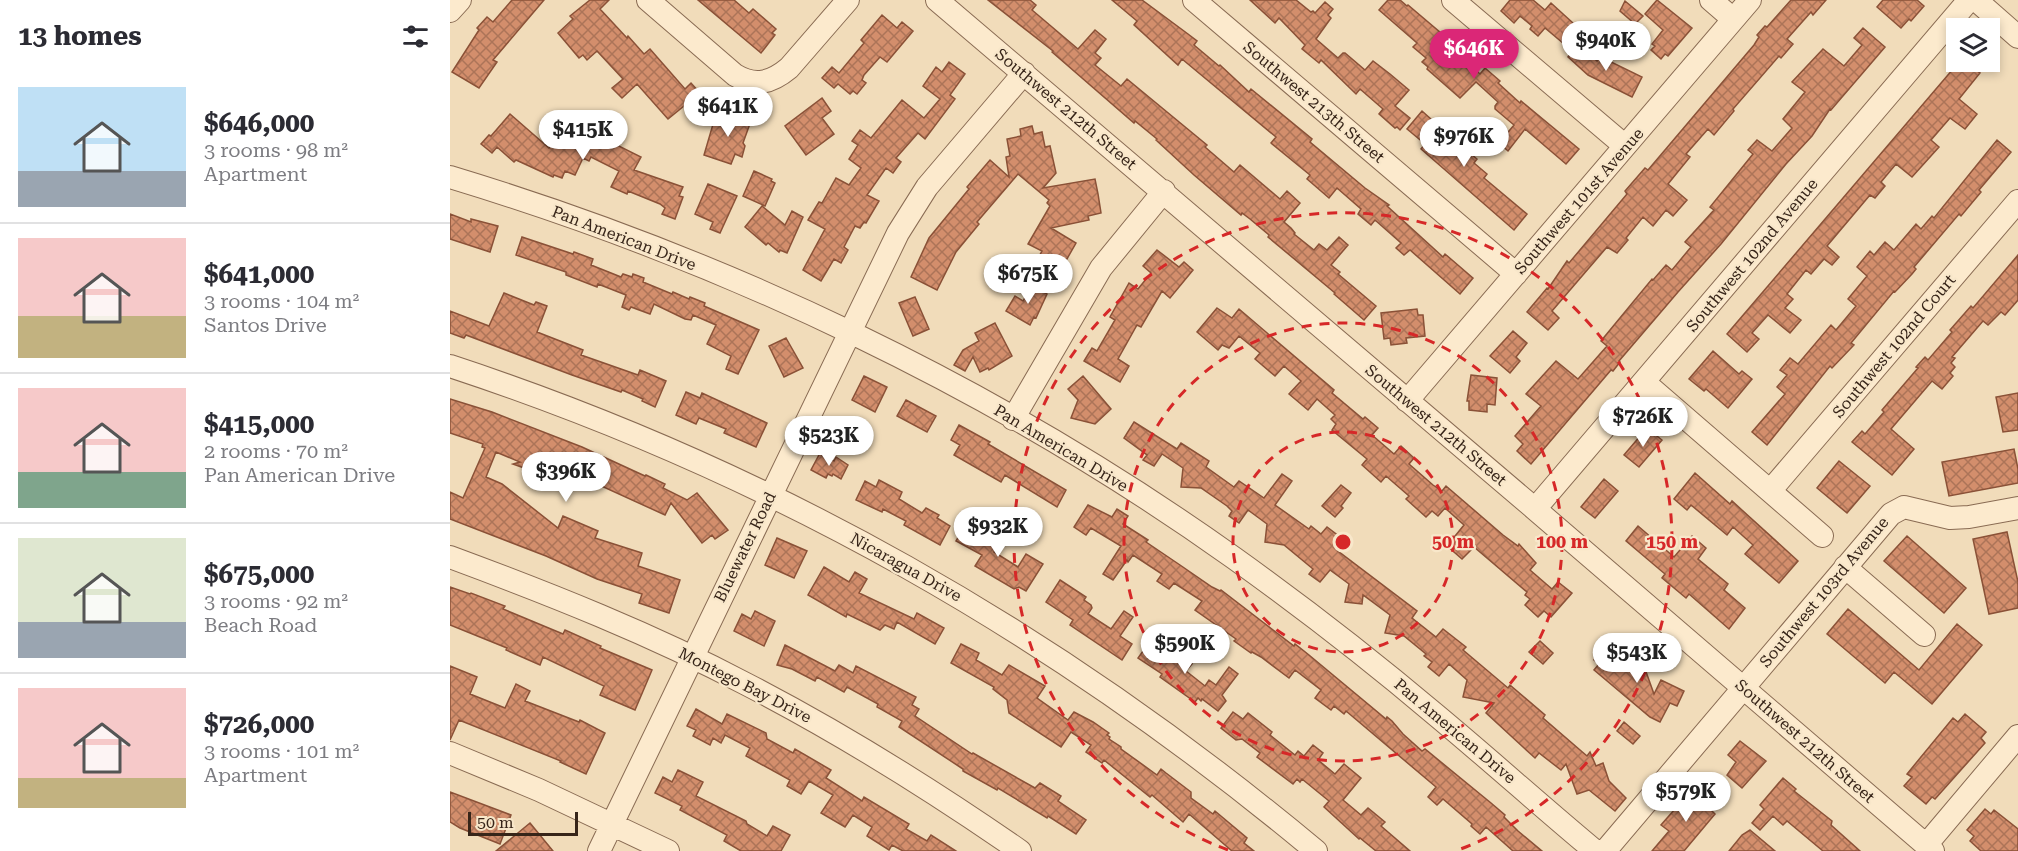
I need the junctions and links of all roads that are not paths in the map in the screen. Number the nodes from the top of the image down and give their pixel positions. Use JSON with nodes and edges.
{"nodes":[{"id":1,"x":460,"y":0,"type":"edge"},
{"id":2,"x":648,"y":0,"type":"edge"},
{"id":3,"x":848,"y":0,"type":"edge"},
{"id":4,"x":937,"y":0,"type":"edge"},
{"id":5,"x":1194,"y":0,"type":"edge"},
{"id":6,"x":1453,"y":0,"type":"edge"},
{"id":7,"x":1711,"y":0,"type":"edge"},
{"id":8,"x":1750,"y":0,"type":"edge"},
{"id":9,"x":1969,"y":0,"type":"edge"},
{"id":10,"x":1976,"y":0,"type":"edge"},
{"id":11,"x":450,"y":11,"type":"edge"},
{"id":12,"x":1733,"y":19,"type":"junction"},
{"id":13,"x":2018,"y":37,"type":"edge"},
{"id":14,"x":1024,"y":73,"type":"junction"},
{"id":15,"x":1625,"y":146,"type":"junction"},
{"id":16,"x":450,"y":177,"type":"edge"},
{"id":17,"x":1164,"y":191,"type":"junction"},
{"id":18,"x":2018,"y":201,"type":"edge"},
{"id":19,"x":1516,"y":274,"type":"junction"},
{"id":20,"x":851,"y":333,"type":"junction"},
{"id":21,"x":450,"y":366,"type":"edge"},
{"id":22,"x":1644,"y":382,"type":"junction"},
{"id":23,"x":1407,"y":401,"type":"junction"},
{"id":24,"x":1013,"y":419,"type":"junction"},
{"id":25,"x":1770,"y":491,"type":"junction"},
{"id":26,"x":770,"y":495,"type":"junction"},
{"id":27,"x":2018,"y":508,"type":"edge"},
{"id":28,"x":1535,"y":509,"type":"junction"},
{"id":29,"x":1822,"y":536,"type":"dead end"},
{"id":30,"x":450,"y":557,"type":"edge"},
{"id":31,"x":1845,"y":567,"type":"junction"},
{"id":32,"x":1924,"y":635,"type":"dead end"},
{"id":33,"x":692,"y":658,"type":"junction"},
{"id":34,"x":1743,"y":688,"type":"junction"},
{"id":35,"x":2018,"y":736,"type":"edge"},
{"id":36,"x":450,"y":753,"type":"edge"},
{"id":37,"x":2010,"y":762,"type":"edge"},
{"id":38,"x":612,"y":823,"type":"junction"},
{"id":39,"x":1929,"y":848,"type":"edge"},
{"id":40,"x":599,"y":851,"type":"edge"},
{"id":41,"x":668,"y":851,"type":"edge"},
{"id":42,"x":1020,"y":851,"type":"edge"},
{"id":43,"x":1316,"y":851,"type":"edge"},
{"id":44,"x":1595,"y":851,"type":"edge"},
{"id":45,"x":1605,"y":851,"type":"edge"}],
"edges":[{"from":1,"to":11,"type":"street"},
{"from":2,"to":3,"type":"street"},
{"from":4,"to":14,"type":"street","name":"Southwest 212th Street"},
{"from":5,"to":19,"type":"street","name":"Southwest 213th Street"},
{"from":6,"to":15,"type":"street"},
{"from":7,"to":12,"type":"street"},
{"from":8,"to":12,"type":"street","name":"Southwest 101st Avenue"},
{"from":9,"to":22,"type":"street","name":"Southwest 102nd Avenue"},
{"from":10,"to":13,"type":"street"},
{"from":12,"to":15,"type":"street","name":"Southwest 101st Avenue"},
{"from":14,"to":17,"type":"street","name":"Southwest 212th Street"},
{"from":14,"to":20,"type":"street","name":"Bluewater Road"},
{"from":15,"to":19,"type":"street","name":"Southwest 101st Avenue"},
{"from":16,"to":20,"type":"street","name":"Pan American Drive"},
{"from":17,"to":23,"type":"street","name":"Southwest 212th Street"},
{"from":17,"to":24,"type":"street"},
{"from":18,"to":25,"type":"street","name":"Southwest 102nd Court"},
{"from":19,"to":23,"type":"street","name":"Southwest 101st Avenue"},
{"from":20,"to":24,"type":"street","name":"Pan American Drive"},
{"from":20,"to":26,"type":"street","name":"Bluewater Road"},
{"from":21,"to":26,"type":"street","name":"Nicaragua Drive"},
{"from":22,"to":25,"type":"street"},
{"from":22,"to":28,"type":"street","name":"Southwest 102nd Avenue"},
{"from":23,"to":28,"type":"street","name":"Southwest 212th Street"},
{"from":24,"to":44,"type":"street","name":"Pan American Drive"},
{"from":25,"to":29,"type":"street"},
{"from":26,"to":33,"type":"street","name":"Bluewater Road"},
{"from":26,"to":43,"type":"street","name":"Nicaragua Drive"},
{"from":27,"to":31,"type":"street","name":"Southwest 103rd Avenue"},
{"from":28,"to":34,"type":"street","name":"Southwest 212th Street"},
{"from":30,"to":33,"type":"street","name":"Montego Bay Drive"},
{"from":31,"to":32,"type":"street"},
{"from":31,"to":34,"type":"street","name":"Southwest 103rd Avenue"},
{"from":33,"to":38,"type":"street","name":"Bluewater Road"},
{"from":33,"to":42,"type":"street","name":"Montego Bay Drive"},
{"from":34,"to":39,"type":"street","name":"Southwest 212th Street"},
{"from":34,"to":45,"type":"street","name":"Southwest 103rd Avenue"},
{"from":35,"to":37,"type":"street"},
{"from":36,"to":38,"type":"street"},
{"from":37,"to":39,"type":"street"},
{"from":38,"to":40,"type":"street","name":"Bluewater Road"},
{"from":38,"to":41,"type":"street"}]}
